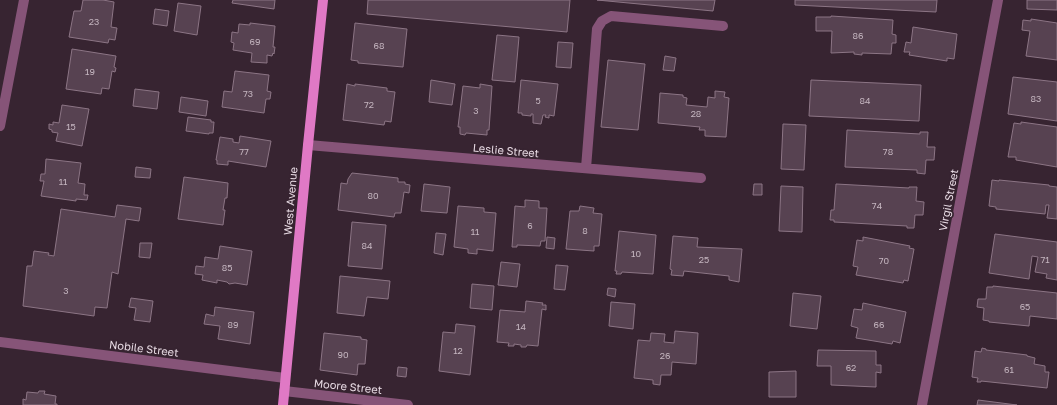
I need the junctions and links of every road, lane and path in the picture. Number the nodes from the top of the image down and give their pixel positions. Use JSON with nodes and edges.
{"nodes":[{"id":1,"x":24,"y":0,"type":"edge"},
{"id":2,"x":323,"y":0,"type":"edge"},
{"id":3,"x":998,"y":0,"type":"edge"},
{"id":4,"x":723,"y":26,"type":"dead end"},
{"id":5,"x":0,"y":126,"type":"edge"},
{"id":6,"x":308,"y":145,"type":"junction"},
{"id":7,"x":586,"y":168,"type":"junction"},
{"id":8,"x":701,"y":178,"type":"dead end"},
{"id":9,"x":0,"y":342,"type":"edge"},
{"id":10,"x":285,"y":378,"type":"junction"},
{"id":11,"x":284,"y":392,"type":"junction"},
{"id":12,"x":283,"y":405,"type":"edge"},
{"id":13,"x":408,"y":405,"type":"edge"},
{"id":14,"x":922,"y":405,"type":"edge"}],
"edges":[{"from":1,"to":5,"type":"street"},
{"from":2,"to":6,"type":"main road","name":"West Avenue"},
{"from":3,"to":14,"type":"street","name":"Virgil Street"},
{"from":4,"to":7,"type":"street"},
{"from":6,"to":7,"type":"street","name":"Leslie Street"},
{"from":6,"to":10,"type":"main road","name":"West Avenue"},
{"from":7,"to":8,"type":"street","name":"Leslie Street"},
{"from":9,"to":10,"type":"street","name":"Nobile Street"},
{"from":10,"to":11,"type":"main road","name":"West Avenue"},
{"from":11,"to":12,"type":"main road","name":"West Avenue"},
{"from":11,"to":13,"type":"street","name":"Moore Street"}]}
